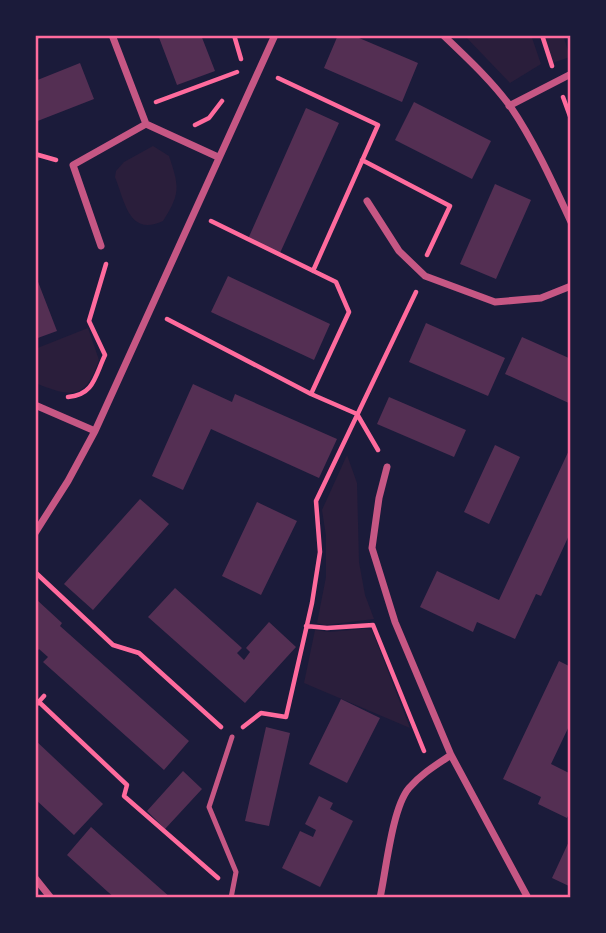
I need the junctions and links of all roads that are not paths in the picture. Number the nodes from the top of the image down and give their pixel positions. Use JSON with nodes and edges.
{"nodes":[{"id":1,"x":112,"y":35,"type":"edge"},
{"id":2,"x":275,"y":35,"type":"edge"},
{"id":3,"x":443,"y":35,"type":"edge"},
{"id":4,"x":571,"y":74,"type":"edge"},
{"id":5,"x":509,"y":106,"type":"junction"},
{"id":6,"x":146,"y":124,"type":"junction"},
{"id":7,"x":218,"y":157,"type":"junction"},
{"id":8,"x":367,"y":201,"type":"dead end"},
{"id":9,"x":571,"y":222,"type":"edge"},
{"id":10,"x":101,"y":246,"type":"road end"},
{"id":11,"x":571,"y":286,"type":"edge"},
{"id":12,"x":35,"y":405,"type":"edge"},
{"id":13,"x":95,"y":431,"type":"junction"},
{"id":14,"x":387,"y":467,"type":"road end"},
{"id":15,"x":35,"y":533,"type":"edge"},
{"id":16,"x":232,"y":737,"type":"road end"},
{"id":17,"x":451,"y":755,"type":"junction"},
{"id":18,"x":35,"y":878,"type":"edge"},
{"id":19,"x":51,"y":898,"type":"edge"},
{"id":20,"x":231,"y":898,"type":"edge"},
{"id":21,"x":380,"y":898,"type":"edge"},
{"id":22,"x":528,"y":898,"type":"edge"}],
"edges":[{"from":1,"to":6,"type":"street"},
{"from":2,"to":7,"type":"street"},
{"from":3,"to":5,"type":"street"},
{"from":4,"to":5,"type":"street"},
{"from":5,"to":9,"type":"street"},
{"from":6,"to":7,"type":"street"},
{"from":6,"to":10,"type":"street"},
{"from":7,"to":13,"type":"street"},
{"from":8,"to":11,"type":"street"},
{"from":12,"to":13,"type":"street"},
{"from":13,"to":15,"type":"street"},
{"from":14,"to":17,"type":"street"},
{"from":16,"to":20,"type":"lane"},
{"from":17,"to":21,"type":"street"},
{"from":17,"to":22,"type":"street"},
{"from":18,"to":19,"type":"street"}]}
